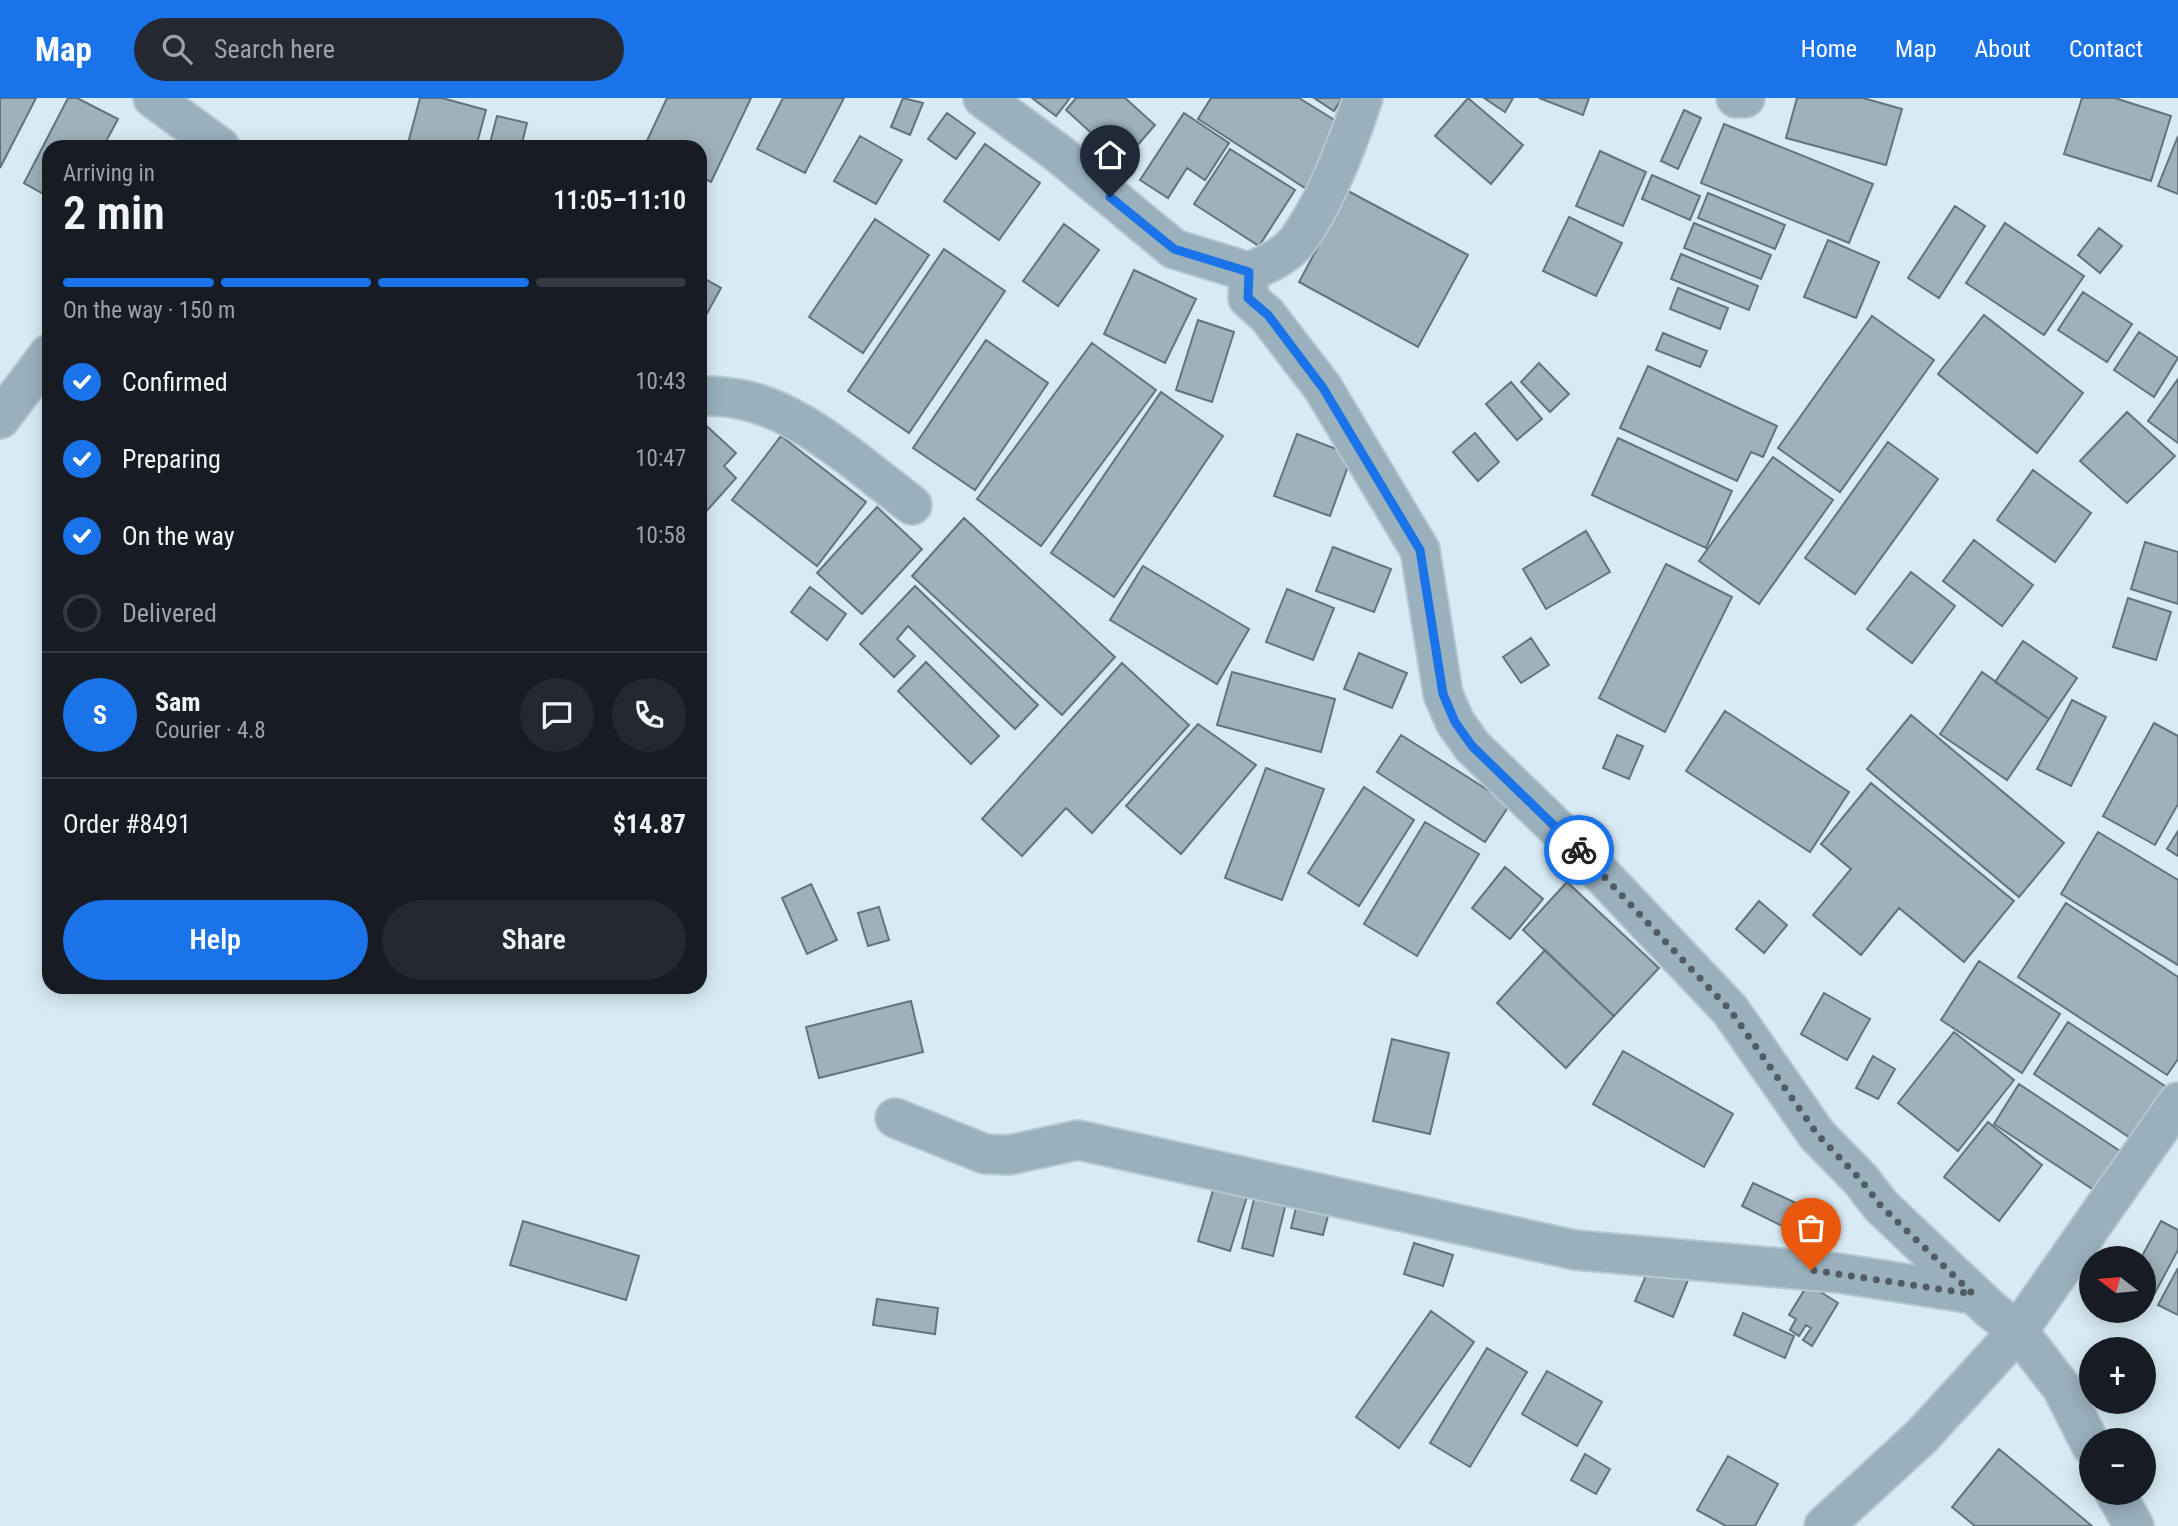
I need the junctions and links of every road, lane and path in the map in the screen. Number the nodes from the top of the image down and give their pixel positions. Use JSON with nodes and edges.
{"nodes":[{"id":1,"x":153,"y":98,"type":"edge"},
{"id":2,"x":983,"y":98,"type":"edge"},
{"id":3,"x":1363,"y":98,"type":"edge"},
{"id":4,"x":1736,"y":98,"type":"edge"},
{"id":5,"x":1745,"y":98,"type":"edge"},
{"id":6,"x":199,"y":129,"type":"edge"},
{"id":7,"x":1249,"y":272,"type":"junction"},
{"id":8,"x":42,"y":363,"type":"edge"},
{"id":9,"x":707,"y":397,"type":"edge"},
{"id":10,"x":0,"y":419,"type":"edge"},
{"id":11,"x":912,"y":505,"type":"dead end"},
{"id":12,"x":2178,"y":1102,"type":"edge"},
{"id":13,"x":895,"y":1118,"type":"dead end"},
{"id":14,"x":1973,"y":1294,"type":"junction"},
{"id":15,"x":2018,"y":1331,"type":"junction"},
{"id":16,"x":2082,"y":1428,"type":"edge"},
{"id":17,"x":2122,"y":1505,"type":"edge"},
{"id":18,"x":1824,"y":1526,"type":"edge"},
{"id":19,"x":2134,"y":1526,"type":"edge"}],
"edges":[{"from":1,"to":6,"type":"street"},
{"from":2,"to":7,"type":"street"},
{"from":3,"to":7,"type":"street"},
{"from":4,"to":5,"type":"street"},
{"from":7,"to":14,"type":"street"},
{"from":8,"to":10,"type":"street"},
{"from":9,"to":11,"type":"street"},
{"from":12,"to":15,"type":"street"},
{"from":13,"to":14,"type":"street"},
{"from":14,"to":15,"type":"street"},
{"from":15,"to":16,"type":"street"},
{"from":15,"to":18,"type":"street"},
{"from":17,"to":19,"type":"street"}]}
